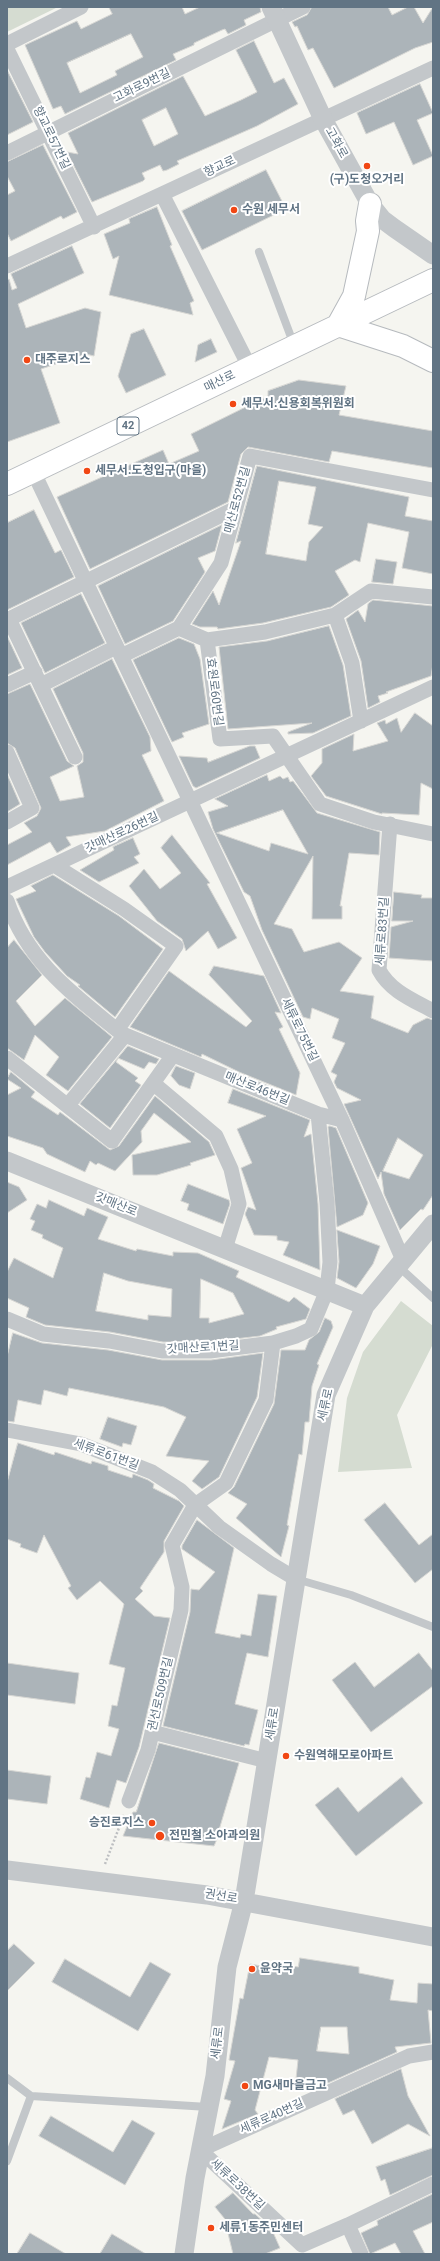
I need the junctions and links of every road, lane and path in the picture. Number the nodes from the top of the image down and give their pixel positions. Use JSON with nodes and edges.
{"nodes":[{"id":1,"x":81,"y":7,"type":"edge"},
{"id":2,"x":303,"y":7,"type":"edge"},
{"id":3,"x":274,"y":13,"type":"edge"},
{"id":4,"x":7,"y":44,"type":"edge"},
{"id":5,"x":7,"y":49,"type":"edge"},
{"id":6,"x":433,"y":68,"type":"edge"},
{"id":7,"x":323,"y":119,"type":"junction"},
{"id":8,"x":48,"y":133,"type":"junction"},
{"id":9,"x":7,"y":153,"type":"edge"},
{"id":10,"x":162,"y":194,"type":"junction"},
{"id":11,"x":370,"y":204,"type":"junction"},
{"id":12,"x":94,"y":227,"type":"junction"},
{"id":13,"x":259,"y":252,"type":"dead end"},
{"id":14,"x":433,"y":255,"type":"edge"},
{"id":15,"x":7,"y":266,"type":"edge"},
{"id":16,"x":433,"y":280,"type":"edge"},
{"id":17,"x":338,"y":325,"type":"junction"},
{"id":18,"x":294,"y":346,"type":"junction"},
{"id":19,"x":433,"y":361,"type":"edge"},
{"id":20,"x":250,"y":368,"type":"junction"},
{"id":21,"x":32,"y":471,"type":"junction"},
{"id":22,"x":7,"y":484,"type":"edge"},
{"id":23,"x":433,"y":490,"type":"edge"},
{"id":24,"x":236,"y":508,"type":"junction"},
{"id":25,"x":85,"y":581,"type":"junction"},
{"id":26,"x":433,"y":597,"type":"edge"},
{"id":27,"x":335,"y":614,"type":"junction"},
{"id":28,"x":179,"y":628,"type":"junction"},
{"id":29,"x":207,"y":640,"type":"junction"},
{"id":30,"x":118,"y":651,"type":"junction"},
{"id":31,"x":38,"y":679,"type":"junction"},
{"id":32,"x":7,"y":685,"type":"edge"},
{"id":33,"x":433,"y":687,"type":"edge"},
{"id":34,"x":361,"y":721,"type":"junction"},
{"id":35,"x":7,"y":752,"type":"edge"},
{"id":36,"x":288,"y":755,"type":"junction"},
{"id":37,"x":76,"y":757,"type":"dead end"},
{"id":38,"x":190,"y":801,"type":"junction"},
{"id":39,"x":7,"y":822,"type":"edge"},
{"id":40,"x":390,"y":824,"type":"junction"},
{"id":41,"x":433,"y":834,"type":"edge"},
{"id":42,"x":54,"y":865,"type":"junction"},
{"id":43,"x":7,"y":887,"type":"edge"},
{"id":44,"x":7,"y":901,"type":"edge"},
{"id":45,"x":433,"y":1011,"type":"edge"},
{"id":46,"x":121,"y":1032,"type":"junction"},
{"id":47,"x":173,"y":1055,"type":"junction"},
{"id":48,"x":7,"y":1058,"type":"edge"},
{"id":49,"x":153,"y":1083,"type":"junction"},
{"id":50,"x":68,"y":1105,"type":"junction"},
{"id":51,"x":318,"y":1114,"type":"junction"},
{"id":52,"x":342,"y":1120,"type":"junction"},
{"id":53,"x":7,"y":1161,"type":"edge"},
{"id":54,"x":433,"y":1224,"type":"edge"},
{"id":55,"x":225,"y":1249,"type":"junction"},
{"id":56,"x":401,"y":1263,"type":"junction"},
{"id":57,"x":327,"y":1290,"type":"junction"},
{"id":58,"x":433,"y":1298,"type":"edge"},
{"id":59,"x":365,"y":1306,"type":"junction"},
{"id":60,"x":7,"y":1319,"type":"edge"},
{"id":61,"x":273,"y":1343,"type":"junction"},
{"id":62,"x":7,"y":1430,"type":"edge"},
{"id":63,"x":195,"y":1505,"type":"junction"},
{"id":64,"x":296,"y":1579,"type":"junction"},
{"id":65,"x":433,"y":1627,"type":"edge"},
{"id":66,"x":152,"y":1732,"type":"junction"},
{"id":67,"x":267,"y":1761,"type":"junction"},
{"id":68,"x":129,"y":1801,"type":"joint"},
{"id":69,"x":7,"y":1870,"type":"edge"},
{"id":70,"x":98,"y":1882,"type":"junction"},
{"id":71,"x":244,"y":1901,"type":"junction"},
{"id":72,"x":433,"y":1937,"type":"edge"},
{"id":73,"x":433,"y":2052,"type":"edge"},
{"id":74,"x":7,"y":2078,"type":"edge"},
{"id":75,"x":30,"y":2096,"type":"junction"},
{"id":76,"x":208,"y":2107,"type":"junction"},
{"id":77,"x":200,"y":2150,"type":"junction"},
{"id":78,"x":7,"y":2161,"type":"edge"},
{"id":79,"x":433,"y":2184,"type":"edge"},
{"id":80,"x":348,"y":2225,"type":"junction"},
{"id":81,"x":184,"y":2254,"type":"edge"},
{"id":82,"x":361,"y":2254,"type":"edge"}],
"edges":[{"from":1,"to":4,"type":"street"},
{"from":2,"to":3,"type":"street","name":"고화로9번길"},
{"from":3,"to":7,"type":"street","name":"고화로"},
{"from":3,"to":8,"type":"street","name":"고화로9번길"},
{"from":5,"to":8,"type":"street","name":"향교로57번길"},
{"from":6,"to":7,"type":"street","name":"향교로"},
{"from":7,"to":10,"type":"street","name":"향교로"},
{"from":7,"to":11,"type":"street","name":"고화로"},
{"from":8,"to":9,"type":"street","name":"고화로9번길"},
{"from":8,"to":12,"type":"street","name":"향교로57번길"},
{"from":10,"to":12,"type":"street","name":"향교로"},
{"from":10,"to":20,"type":"street"},
{"from":11,"to":14,"type":"street","name":"고화로"},
{"from":11,"to":17,"type":"main road"},
{"from":12,"to":15,"type":"street","name":"향교로"},
{"from":13,"to":18,"type":"lane"},
{"from":16,"to":17,"type":"main road","name":"매산로","number":"42"},
{"from":17,"to":18,"type":"main road","name":"매산로","number":"42"},
{"from":17,"to":19,"type":"main road"},
{"from":18,"to":20,"type":"main road","name":"매산로","number":"42"},
{"from":20,"to":21,"type":"main road","name":"매산로","number":"42"},
{"from":21,"to":22,"type":"main road","name":"매산로","number":"42"},
{"from":21,"to":25,"type":"street"},
{"from":23,"to":24,"type":"street","name":"매산로52번길"},
{"from":24,"to":25,"type":"street"},
{"from":24,"to":28,"type":"street","name":"매산로52번길"},
{"from":25,"to":30,"type":"street"},
{"from":25,"to":31,"type":"street"},
{"from":26,"to":27,"type":"street"},
{"from":27,"to":29,"type":"street"},
{"from":27,"to":34,"type":"street"},
{"from":28,"to":29,"type":"street"},
{"from":28,"to":30,"type":"street"},
{"from":29,"to":36,"type":"street","name":"효원로60번길"},
{"from":30,"to":31,"type":"street"},
{"from":30,"to":38,"type":"street"},
{"from":31,"to":32,"type":"street"},
{"from":31,"to":37,"type":"street"},
{"from":33,"to":34,"type":"street"},
{"from":34,"to":36,"type":"street"},
{"from":35,"to":39,"type":"street"},
{"from":36,"to":38,"type":"street"},
{"from":36,"to":40,"type":"street"},
{"from":38,"to":42,"type":"street","name":"갓매산로26번길"},
{"from":38,"to":52,"type":"street","name":"세류로75번길"},
{"from":40,"to":41,"type":"street"},
{"from":40,"to":45,"type":"street","name":"세류로83번길"},
{"from":42,"to":43,"type":"street","name":"갓매산로26번길"},
{"from":42,"to":46,"type":"street"},
{"from":44,"to":46,"type":"street","name":"매산로46번길"},
{"from":46,"to":47,"type":"street","name":"매산로46번길"},
{"from":46,"to":50,"type":"street"},
{"from":47,"to":49,"type":"street"},
{"from":47,"to":51,"type":"street","name":"매산로46번길"},
{"from":48,"to":50,"type":"street"},
{"from":49,"to":50,"type":"street"},
{"from":49,"to":55,"type":"street"},
{"from":51,"to":52,"type":"street","name":"매산로46번길"},
{"from":51,"to":57,"type":"street"},
{"from":52,"to":56,"type":"street","name":"세류로75번길"},
{"from":53,"to":55,"type":"street","name":"갓매산로"},
{"from":54,"to":56,"type":"street","name":"세류로"},
{"from":55,"to":57,"type":"street","name":"갓매산로"},
{"from":56,"to":58,"type":"lane"},
{"from":56,"to":59,"type":"street","name":"세류로"},
{"from":57,"to":59,"type":"street","name":"갓매산로"},
{"from":57,"to":61,"type":"street","name":"갓매산로1번길"},
{"from":59,"to":64,"type":"street","name":"세류로"},
{"from":60,"to":61,"type":"street","name":"갓매산로1번길"},
{"from":61,"to":63,"type":"street"},
{"from":62,"to":63,"type":"street","name":"세류로61번길"},
{"from":63,"to":64,"type":"street","name":"세류로61번길"},
{"from":63,"to":66,"type":"street","name":"권선로509번길"},
{"from":64,"to":65,"type":"lane"},
{"from":64,"to":67,"type":"street","name":"세류로"},
{"from":66,"to":67,"type":"street"},
{"from":66,"to":68,"type":"street","name":"권선로509번길"},
{"from":67,"to":71,"type":"street","name":"세류로"},
{"from":68,"to":70,"type":"path"},
{"from":69,"to":70,"type":"street","name":"권선로"},
{"from":70,"to":71,"type":"street","name":"권선로"},
{"from":71,"to":72,"type":"street","name":"권선로"},
{"from":71,"to":76,"type":"street","name":"세류로"},
{"from":73,"to":77,"type":"street","name":"세류로40번길"},
{"from":74,"to":75,"type":"lane"},
{"from":75,"to":76,"type":"lane"},
{"from":75,"to":78,"type":"lane"},
{"from":76,"to":77,"type":"street","name":"세류로"},
{"from":77,"to":80,"type":"street","name":"세류로38번길"},
{"from":77,"to":81,"type":"street","name":"세류로"},
{"from":79,"to":80,"type":"street"},
{"from":80,"to":82,"type":"street"}]}
